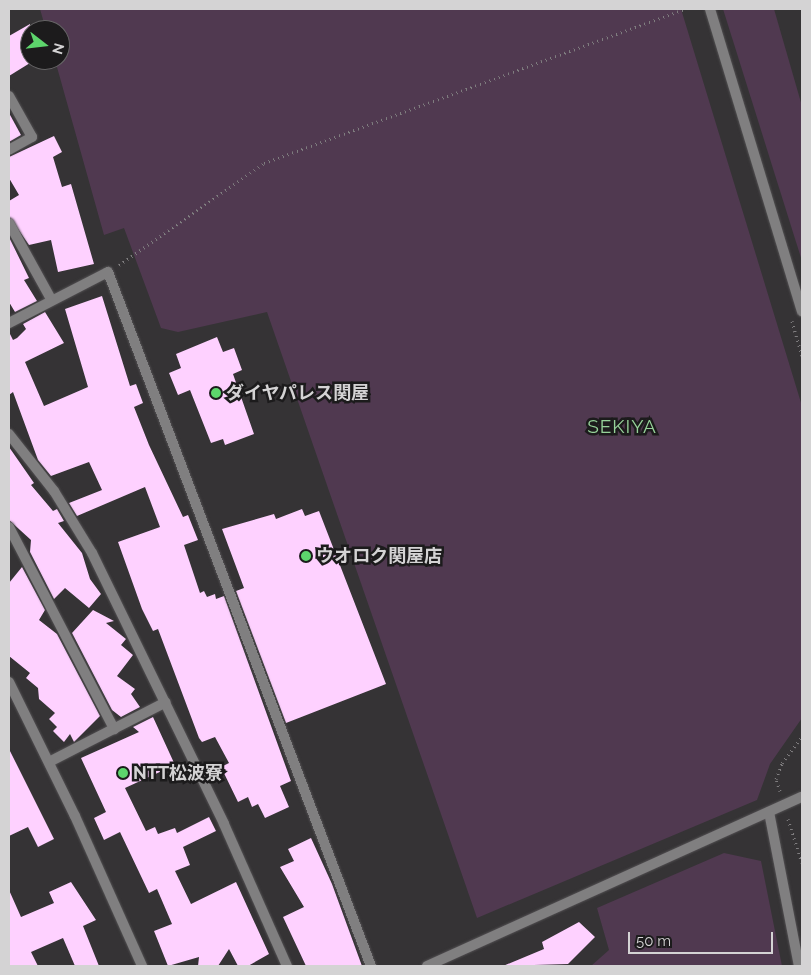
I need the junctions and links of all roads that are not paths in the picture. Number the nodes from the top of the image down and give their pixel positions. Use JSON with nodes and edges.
{"nodes":[{"id":1,"x":710,"y":9,"type":"edge"},
{"id":2,"x":9,"y":96,"type":"edge"},
{"id":3,"x":9,"y":150,"type":"edge"},
{"id":4,"x":9,"y":223,"type":"edge"},
{"id":5,"x":51,"y":298,"type":"junction"},
{"id":6,"x":802,"y":311,"type":"edge"},
{"id":7,"x":9,"y":323,"type":"edge"},
{"id":8,"x":9,"y":434,"type":"edge"},
{"id":9,"x":9,"y":527,"type":"edge"},
{"id":10,"x":9,"y":682,"type":"edge"},
{"id":11,"x":166,"y":702,"type":"junction"},
{"id":12,"x":114,"y":728,"type":"junction"},
{"id":13,"x":48,"y":762,"type":"junction"},
{"id":14,"x":802,"y":797,"type":"edge"},
{"id":15,"x":769,"y":812,"type":"junction"},
{"id":16,"x":142,"y":966,"type":"edge"},
{"id":17,"x":288,"y":966,"type":"edge"},
{"id":18,"x":371,"y":966,"type":"edge"},
{"id":19,"x":427,"y":966,"type":"edge"},
{"id":20,"x":799,"y":966,"type":"edge"}],
"edges":[{"from":1,"to":6,"type":"street"},
{"from":2,"to":3,"type":"street"},
{"from":4,"to":5,"type":"street"},
{"from":5,"to":7,"type":"street"},
{"from":5,"to":18,"type":"street"},
{"from":8,"to":11,"type":"street"},
{"from":9,"to":12,"type":"street"},
{"from":10,"to":13,"type":"street"},
{"from":11,"to":12,"type":"street"},
{"from":11,"to":17,"type":"street"},
{"from":12,"to":13,"type":"street"},
{"from":13,"to":16,"type":"street"},
{"from":14,"to":15,"type":"street"},
{"from":15,"to":19,"type":"street"},
{"from":15,"to":20,"type":"street"}]}
